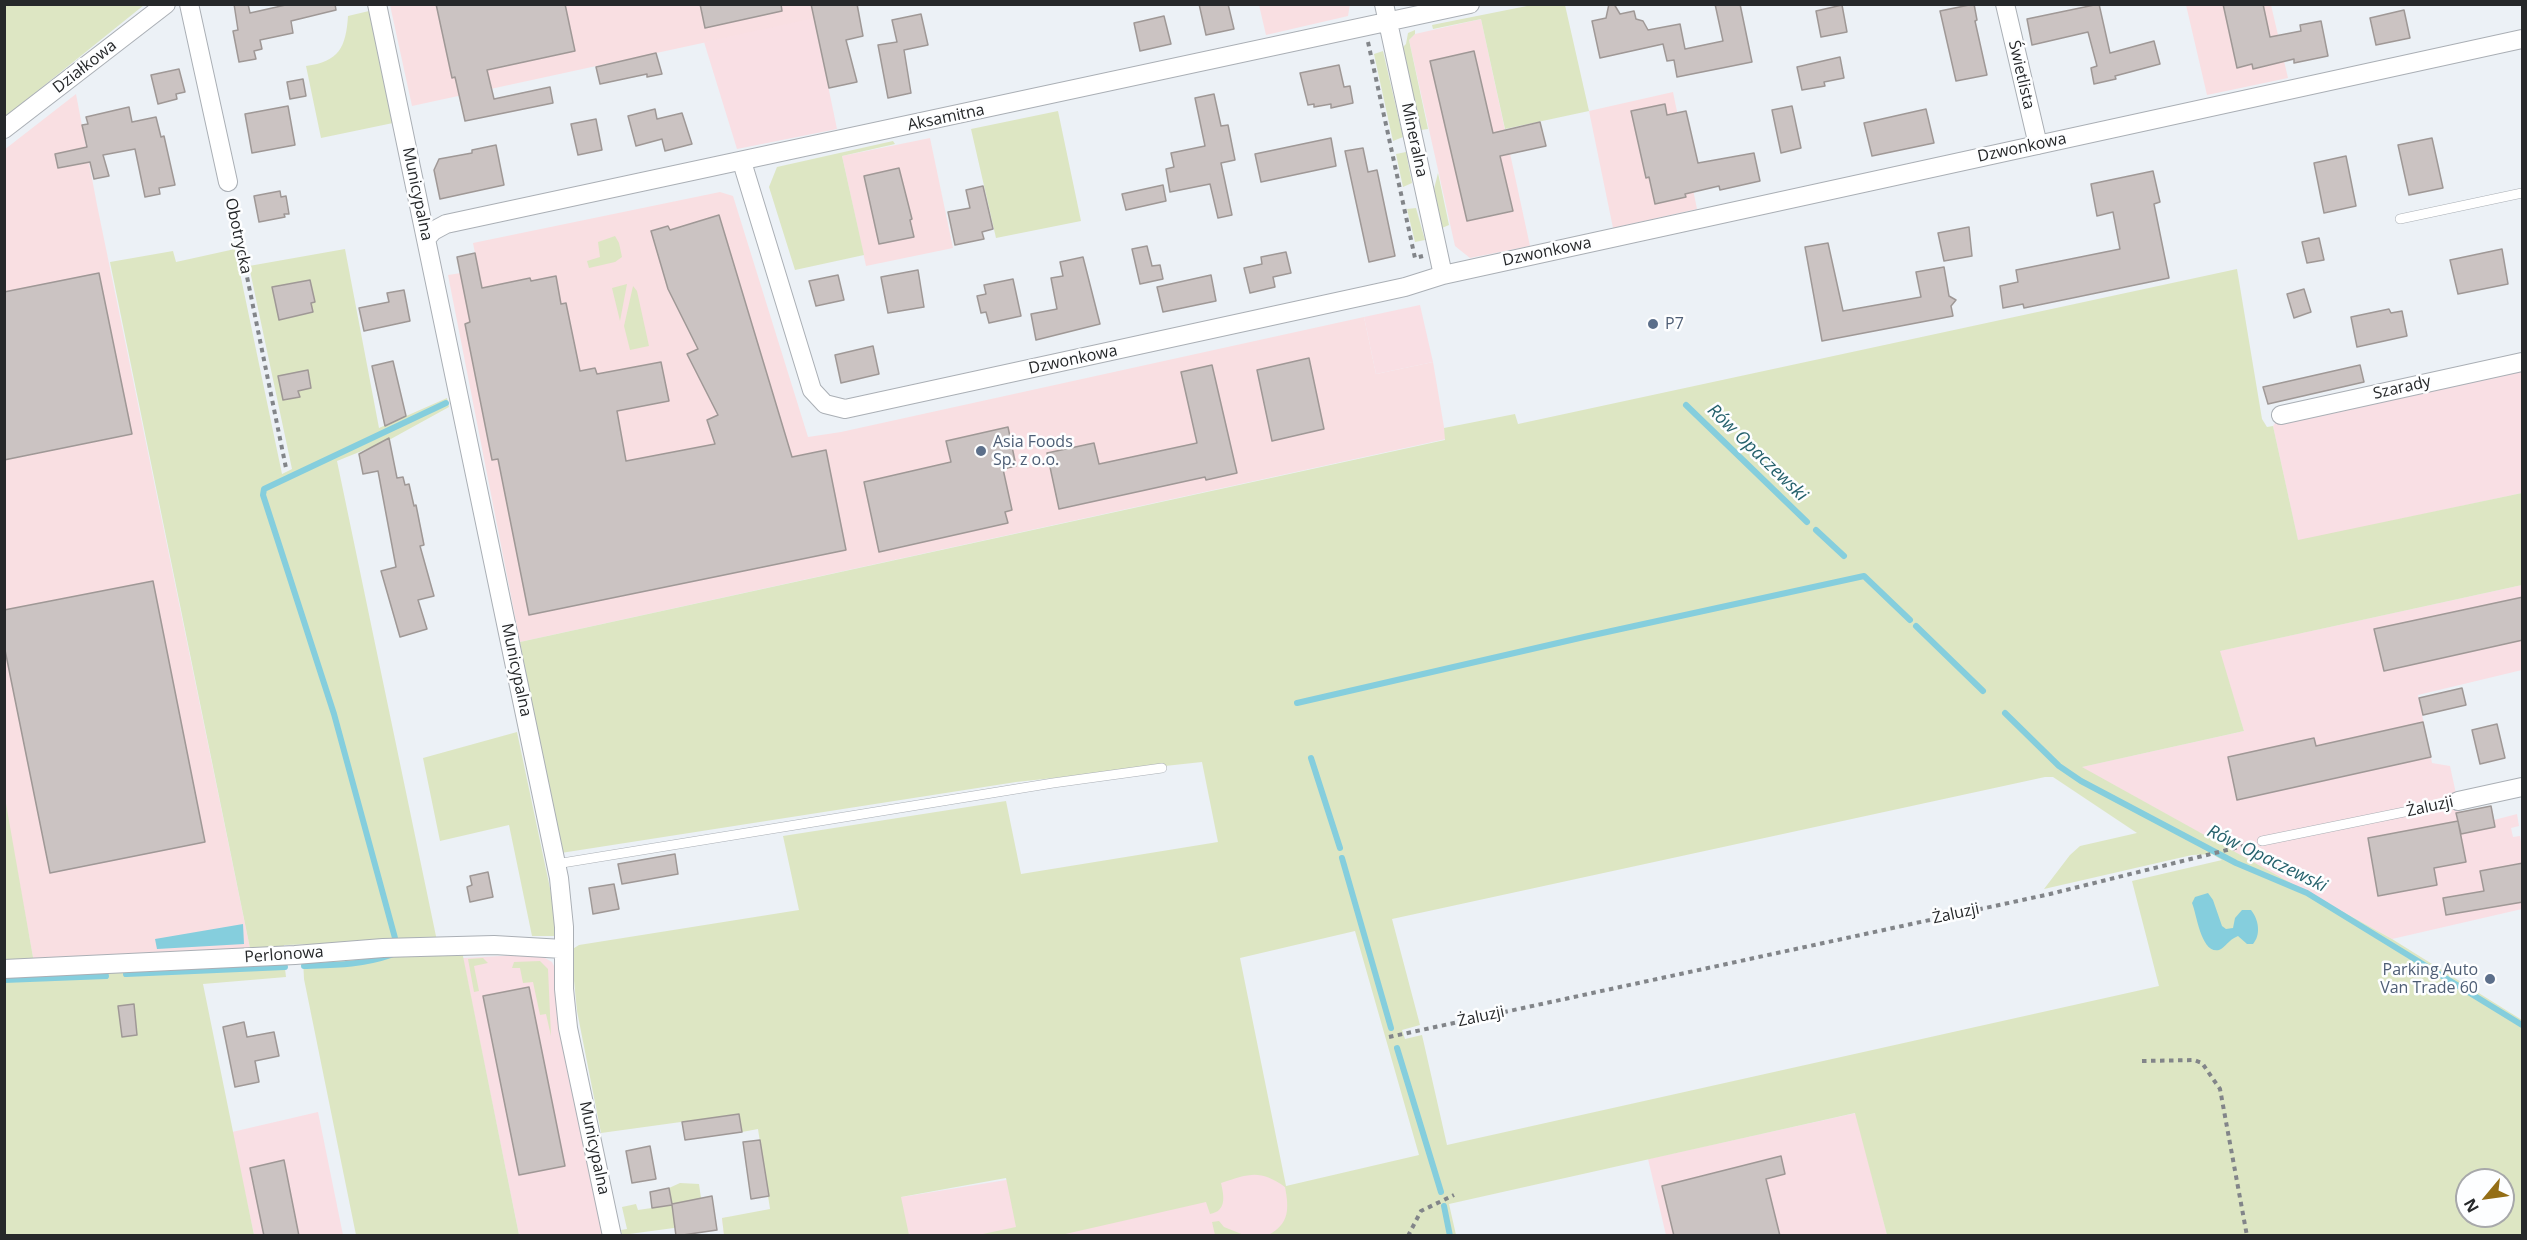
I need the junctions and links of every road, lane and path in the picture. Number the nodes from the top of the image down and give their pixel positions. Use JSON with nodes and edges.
{"nodes":[{"id":1,"x":166,"y":4,"type":"edge"},
{"id":2,"x":189,"y":4,"type":"edge"},
{"id":3,"x":377,"y":4,"type":"edge"},
{"id":4,"x":1470,"y":4,"type":"edge"},
{"id":5,"x":2005,"y":4,"type":"edge"},
{"id":6,"x":1386,"y":13,"type":"edge"},
{"id":7,"x":1367,"y":37,"type":"dead end"},
{"id":8,"x":2523,"y":39,"type":"edge"},
{"id":9,"x":4,"y":129,"type":"edge"},
{"id":10,"x":2038,"y":145,"type":"junction"},
{"id":11,"x":742,"y":162,"type":"junction"},
{"id":12,"x":228,"y":182,"type":"joint"},
{"id":13,"x":2523,"y":193,"type":"edge"},
{"id":14,"x":2400,"y":219,"type":"dead end"},
{"id":15,"x":426,"y":239,"type":"junction"},
{"id":16,"x":1415,"y":258,"type":"dead end"},
{"id":17,"x":1443,"y":275,"type":"junction"},
{"id":18,"x":2523,"y":362,"type":"edge"},
{"id":19,"x":2281,"y":415,"type":"dead end"},
{"id":20,"x":286,"y":468,"type":"dead end"},
{"id":21,"x":1162,"y":768,"type":"dead end"},
{"id":22,"x":2523,"y":787,"type":"edge"},
{"id":23,"x":2458,"y":801,"type":"joint"},
{"id":24,"x":2262,"y":841,"type":"joint"},
{"id":25,"x":556,"y":864,"type":"junction"},
{"id":26,"x":563,"y":949,"type":"junction"},
{"id":27,"x":4,"y":969,"type":"edge"},
{"id":28,"x":1389,"y":1037,"type":"dead end"},
{"id":29,"x":2142,"y":1061,"type":"dead end"},
{"id":30,"x":1454,"y":1196,"type":"dead end"},
{"id":31,"x":612,"y":1236,"type":"edge"},
{"id":32,"x":1408,"y":1236,"type":"edge"},
{"id":33,"x":2247,"y":1236,"type":"edge"}],
"edges":[{"from":1,"to":9,"type":"street","name":"Działkowa"},
{"from":2,"to":12,"type":"street","name":"Obotrycka"},
{"from":3,"to":15,"type":"street","name":"Municypalna"},
{"from":4,"to":6,"type":"street","name":"Aksamitna"},
{"from":5,"to":10,"type":"street","name":"Świetlista"},
{"from":6,"to":11,"type":"street","name":"Aksamitna"},
{"from":6,"to":17,"type":"street","name":"Mineralna"},
{"from":7,"to":16,"type":"path"},
{"from":8,"to":10,"type":"street","name":"Dzwonkowa"},
{"from":10,"to":17,"type":"street","name":"Dzwonkowa"},
{"from":11,"to":15,"type":"street","name":"Aksamitna"},
{"from":11,"to":17,"type":"street","name":"Dzwonkowa"},
{"from":12,"to":20,"type":"path","name":"Obotrycka"},
{"from":13,"to":14,"type":"lane"},
{"from":15,"to":25,"type":"street","name":"Municypalna"},
{"from":18,"to":19,"type":"street","name":"Szarady"},
{"from":21,"to":25,"type":"lane"},
{"from":22,"to":23,"type":"street","name":"Żaluzji"},
{"from":23,"to":24,"type":"lane","name":"Żaluzji"},
{"from":24,"to":28,"type":"path","name":"Żaluzji"},
{"from":25,"to":26,"type":"street","name":"Municypalna"},
{"from":26,"to":27,"type":"street","name":"Perlonowa"},
{"from":26,"to":31,"type":"street","name":"Municypalna"},
{"from":29,"to":33,"type":"path"},
{"from":30,"to":32,"type":"path"}]}
